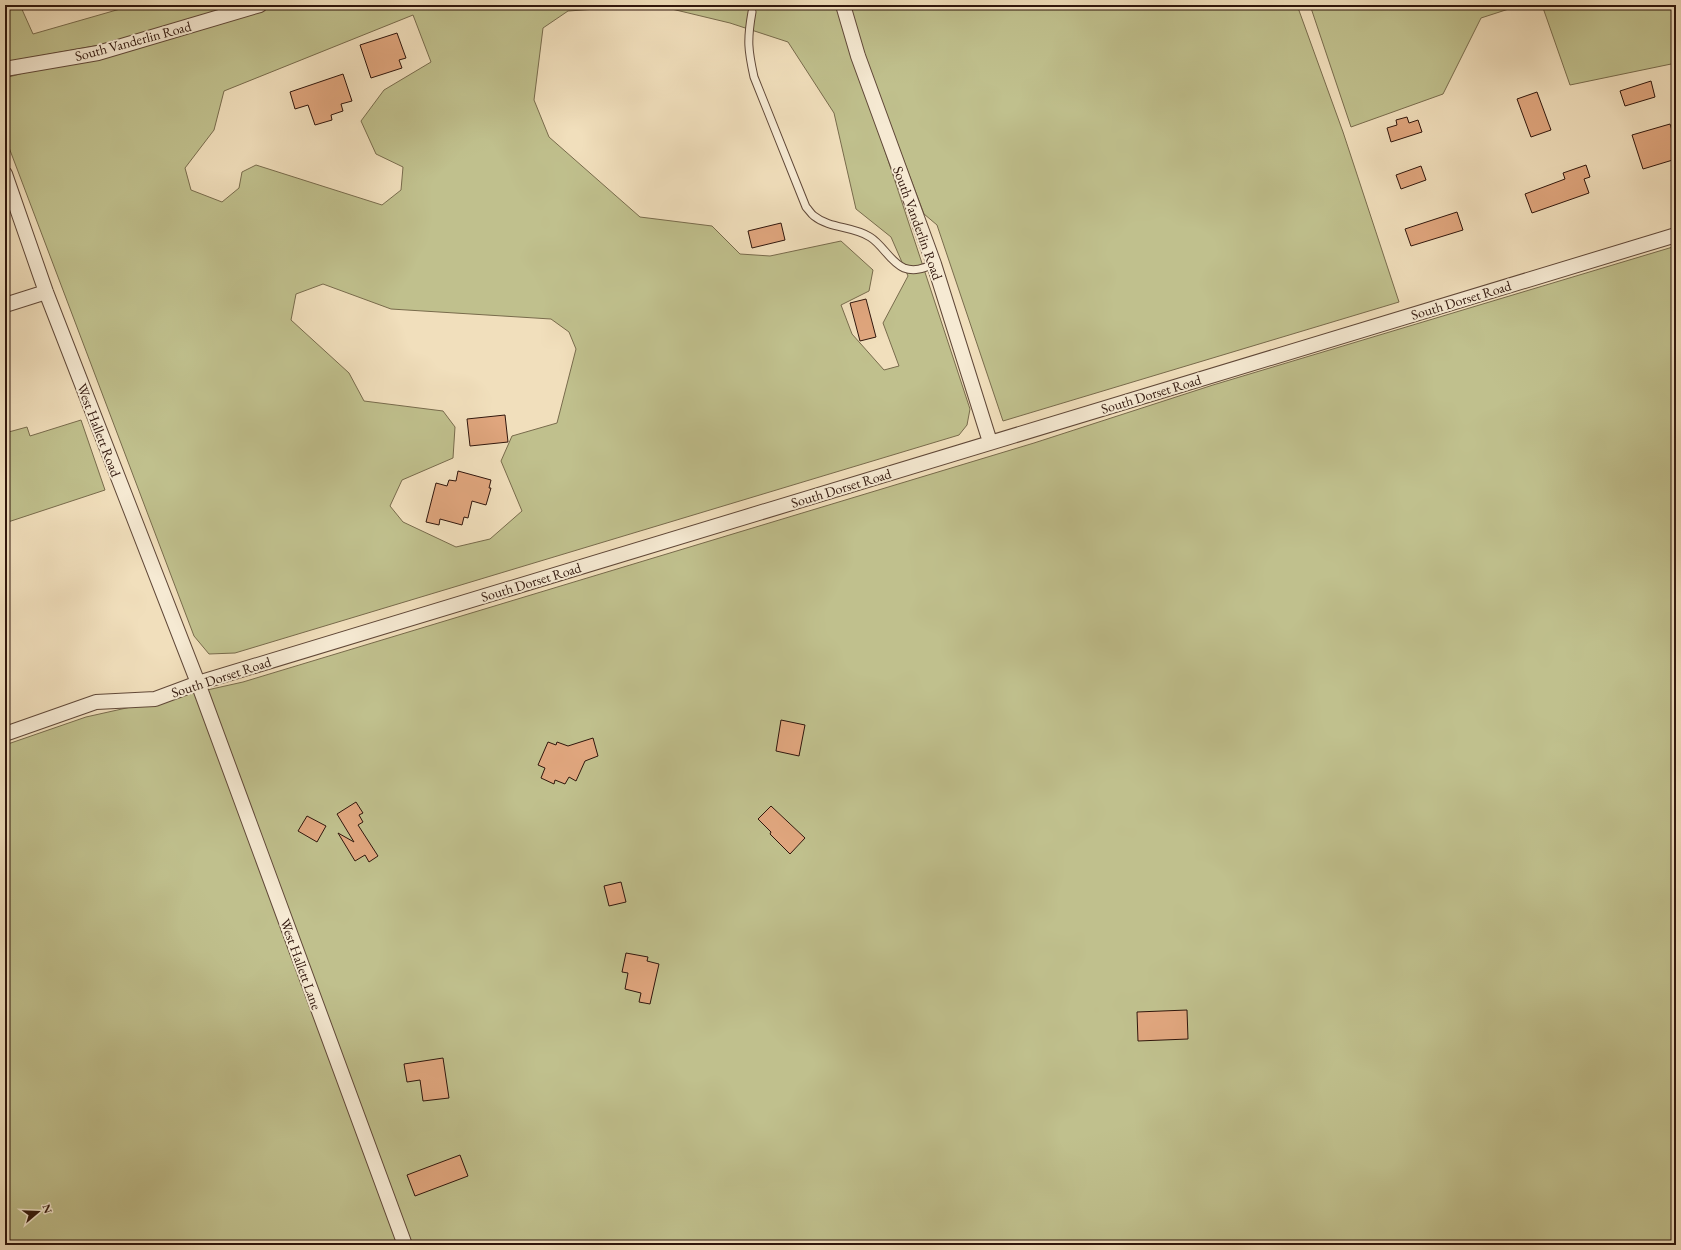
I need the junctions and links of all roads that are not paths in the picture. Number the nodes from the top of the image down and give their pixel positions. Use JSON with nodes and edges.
{"nodes":[{"id":1,"x":260,"y":5,"type":"edge"},
{"id":2,"x":843,"y":5,"type":"edge"},
{"id":3,"x":752,"y":12,"type":"dead end"},
{"id":4,"x":5,"y":69,"type":"edge"},
{"id":5,"x":5,"y":174,"type":"edge"},
{"id":6,"x":1676,"y":235,"type":"edge"},
{"id":7,"x":934,"y":264,"type":"junction"},
{"id":8,"x":46,"y":292,"type":"junction"},
{"id":9,"x":5,"y":305,"type":"edge"},
{"id":10,"x":990,"y":442,"type":"junction"},
{"id":11,"x":198,"y":683,"type":"junction"},
{"id":12,"x":5,"y":734,"type":"edge"},
{"id":13,"x":405,"y":1245,"type":"edge"}],
"edges":[{"from":1,"to":4,"type":"street","name":"South Vanderlin Road"},
{"from":2,"to":7,"type":"street","name":"South Vanderlin Road"},
{"from":3,"to":7,"type":"lane"},
{"from":5,"to":8,"type":"street","name":"West Hallett Road"},
{"from":6,"to":10,"type":"street","name":"South Dorset Road"},
{"from":7,"to":10,"type":"street","name":"South Vanderlin Road"},
{"from":8,"to":9,"type":"street"},
{"from":8,"to":11,"type":"street","name":"West Hallett Road"},
{"from":10,"to":11,"type":"street","name":"South Dorset Road"},
{"from":11,"to":12,"type":"street","name":"South Dorset Road"},
{"from":11,"to":13,"type":"street","name":"West Hallett Lane"}]}
